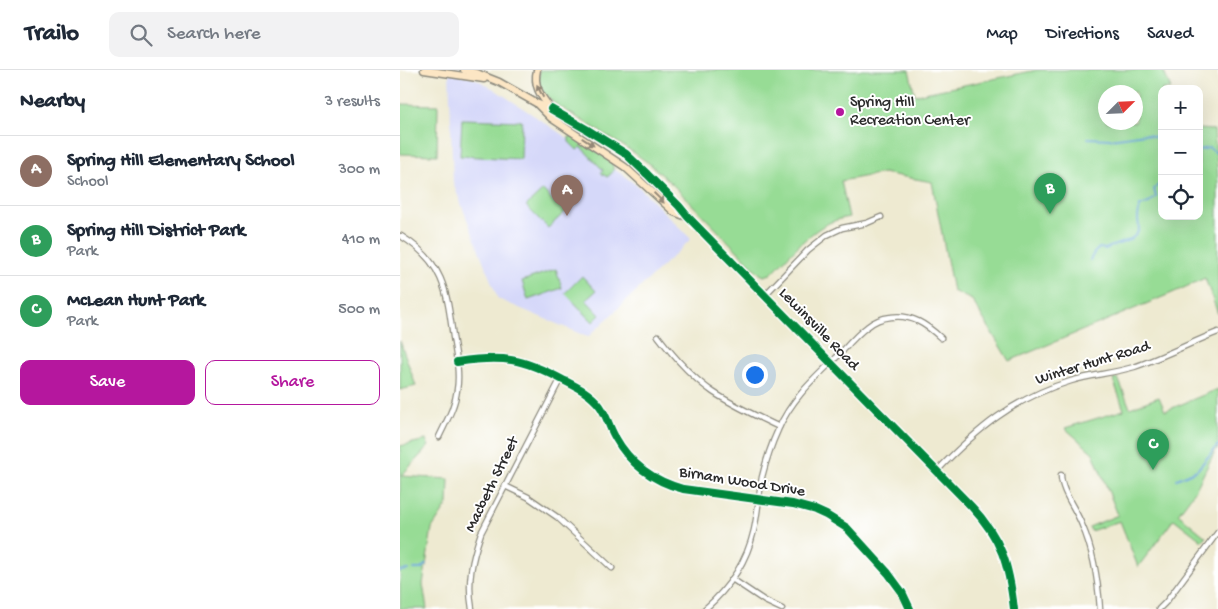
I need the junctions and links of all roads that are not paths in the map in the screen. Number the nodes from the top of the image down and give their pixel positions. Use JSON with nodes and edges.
{"nodes":[{"id":1,"x":424,"y":70,"type":"edge"},
{"id":2,"x":464,"y":70,"type":"edge"},
{"id":3,"x":537,"y":70,"type":"edge"},
{"id":4,"x":500,"y":82,"type":"junction"},
{"id":5,"x":536,"y":103,"type":"junction"},
{"id":6,"x":551,"y":109,"type":"junction"},
{"id":7,"x":586,"y":129,"type":"junction"},
{"id":8,"x":570,"y":130,"type":"junction"},
{"id":9,"x":638,"y":165,"type":"junction"},
{"id":10,"x":625,"y":167,"type":"junction"},
{"id":11,"x":688,"y":217,"type":"junction"},
{"id":12,"x":881,"y":217,"type":"dead end"},
{"id":13,"x":401,"y":236,"type":"edge"},
{"id":14,"x":765,"y":295,"type":"junction"},
{"id":15,"x":1218,"y":332,"type":"edge"},
{"id":16,"x":658,"y":336,"type":"dead end"},
{"id":17,"x":942,"y":338,"type":"dead end"},
{"id":18,"x":457,"y":362,"type":"junction"},
{"id":19,"x":831,"y":362,"type":"junction"},
{"id":20,"x":561,"y":378,"type":"junction"},
{"id":21,"x":779,"y":427,"type":"junction"},
{"id":22,"x":439,"y":437,"type":"dead end"},
{"id":23,"x":937,"y":471,"type":"junction"},
{"id":24,"x":1061,"y":475,"type":"dead end"},
{"id":25,"x":505,"y":486,"type":"junction"},
{"id":26,"x":760,"y":500,"type":"junction"},
{"id":27,"x":1218,"y":532,"type":"edge"},
{"id":28,"x":612,"y":568,"type":"dead end"},
{"id":29,"x":732,"y":579,"type":"junction"},
{"id":30,"x":472,"y":609,"type":"edge"},
{"id":31,"x":705,"y":609,"type":"edge"},
{"id":32,"x":782,"y":609,"type":"edge"},
{"id":33,"x":910,"y":609,"type":"edge"},
{"id":34,"x":1014,"y":609,"type":"edge"},
{"id":35,"x":1100,"y":609,"type":"edge"},
{"id":36,"x":1159,"y":609,"type":"edge"}],
"edges":[{"from":1,"to":4,"type":"main road"},
{"from":2,"to":4,"type":"main road","name":"Lewinsville Road"},
{"from":6,"to":3,"type":"main road","one_way":true},
{"from":4,"to":5,"type":"main road","name":"Lewinsville Road"},
{"from":5,"to":6,"type":"main road","name":"Lewinsville Road"},
{"from":5,"to":8,"type":"main road","name":"Lewinsville Road"},
{"from":6,"to":7,"type":"main road","name":"Lewinsville Road"},
{"from":7,"to":8,"type":"main road"},
{"from":7,"to":9,"type":"main road","name":"Lewinsville Road"},
{"from":8,"to":10,"type":"main road","name":"Lewinsville Road","one_way":true},
{"from":9,"to":10,"type":"main road"},
{"from":9,"to":11,"type":"main road","name":"Lewinsville Road"},
{"from":10,"to":11,"type":"main road","name":"Lewinsville Road","one_way":true},
{"from":11,"to":14,"type":"main road","name":"Lewinsville Road"},
{"from":12,"to":14,"type":"street"},
{"from":13,"to":18,"type":"street"},
{"from":14,"to":19,"type":"main road","name":"Lewinsville Road"},
{"from":15,"to":23,"type":"street","name":"Winter Hunt Road"},
{"from":16,"to":21,"type":"street"},
{"from":17,"to":19,"type":"street"},
{"from":18,"to":20,"type":"street","name":"Birnam Wood Drive"},
{"from":18,"to":22,"type":"street"},
{"from":19,"to":21,"type":"street"},
{"from":19,"to":23,"type":"main road","name":"Lewinsville Road"},
{"from":20,"to":25,"type":"street","name":"Macbeth Street"},
{"from":20,"to":26,"type":"street","name":"Birnam Wood Drive"},
{"from":21,"to":26,"type":"street"},
{"from":23,"to":34,"type":"main road","name":"Lewinsville Road"},
{"from":24,"to":35,"type":"street"},
{"from":25,"to":28,"type":"street"},
{"from":25,"to":30,"type":"street","name":"Macbeth Street"},
{"from":26,"to":29,"type":"street"},
{"from":26,"to":33,"type":"street","name":"Birnam Wood Drive"},
{"from":27,"to":36,"type":"street"},
{"from":29,"to":31,"type":"street"},
{"from":29,"to":32,"type":"street"}]}
